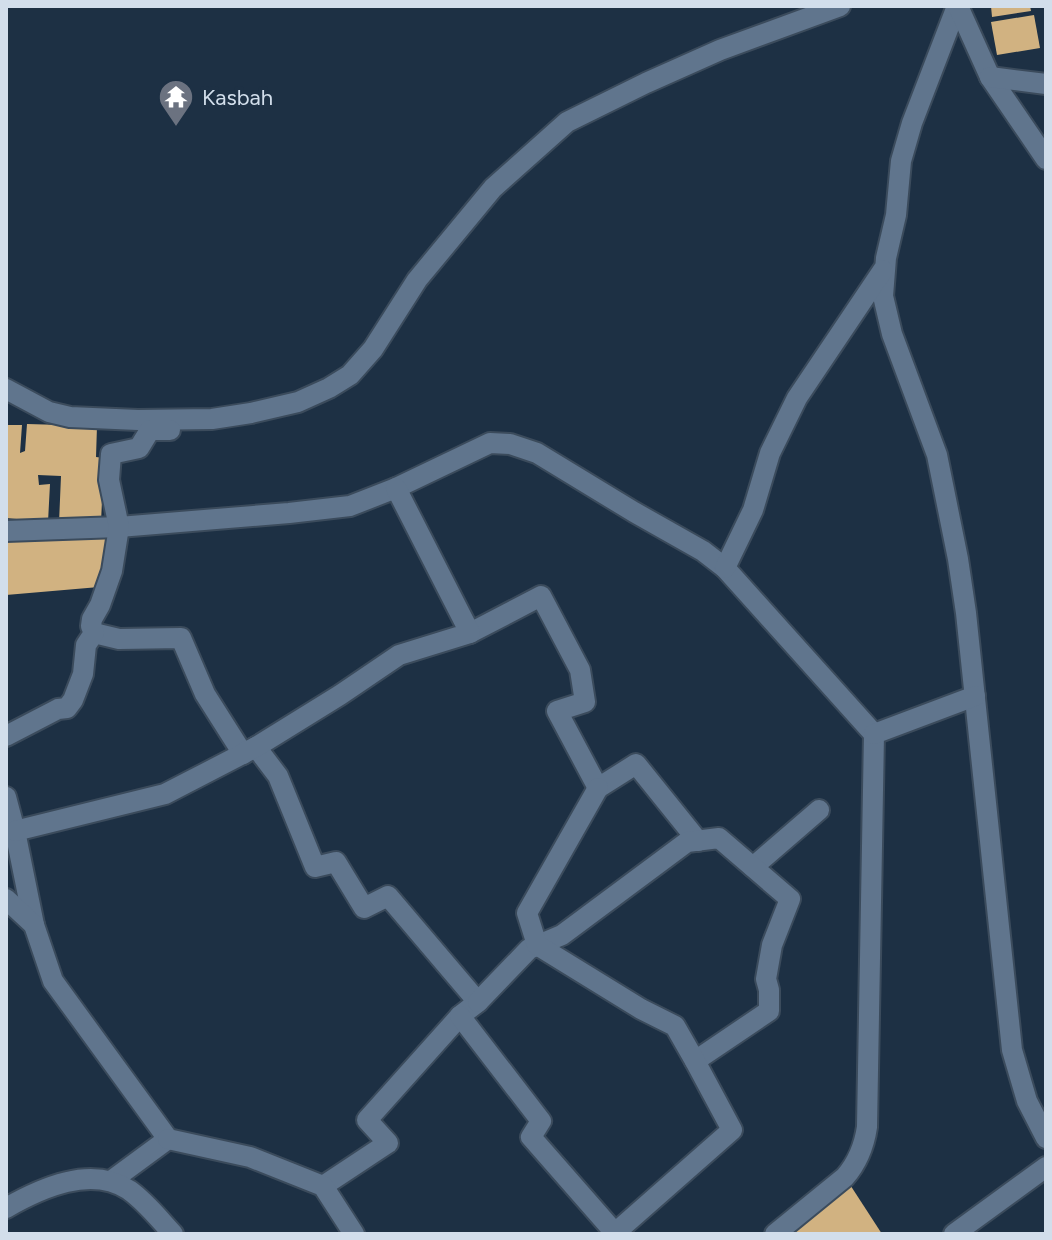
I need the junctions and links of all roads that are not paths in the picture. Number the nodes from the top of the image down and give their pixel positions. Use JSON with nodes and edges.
{"nodes":[{"id":1,"x":840,"y":6,"type":"edge"},
{"id":2,"x":957,"y":6,"type":"edge"},
{"id":3,"x":990,"y":77,"type":"junction"},
{"id":4,"x":1046,"y":84,"type":"edge"},
{"id":5,"x":1046,"y":159,"type":"edge"},
{"id":6,"x":885,"y":266,"type":"junction"},
{"id":7,"x":7,"y":393,"type":"edge"},
{"id":8,"x":183,"y":419,"type":"junction"},
{"id":9,"x":396,"y":488,"type":"junction"},
{"id":10,"x":119,"y":527,"type":"junction"},
{"id":11,"x":6,"y":531,"type":"edge"},
{"id":12,"x":725,"y":568,"type":"junction"},
{"id":13,"x":94,"y":633,"type":"junction"},
{"id":14,"x":470,"y":633,"type":"junction"},
{"id":15,"x":975,"y":696,"type":"junction"},
{"id":16,"x":874,"y":734,"type":"junction"},
{"id":17,"x":6,"y":736,"type":"edge"},
{"id":18,"x":250,"y":750,"type":"junction"},
{"id":19,"x":598,"y":788,"type":"junction"},
{"id":20,"x":6,"y":797,"type":"edge"},
{"id":21,"x":819,"y":810,"type":"dead end"},
{"id":22,"x":15,"y":831,"type":"junction"},
{"id":23,"x":698,"y":841,"type":"junction"},
{"id":24,"x":753,"y":867,"type":"junction"},
{"id":25,"x":6,"y":899,"type":"edge"},
{"id":26,"x":34,"y":925,"type":"junction"},
{"id":27,"x":537,"y":945,"type":"junction"},
{"id":28,"x":478,"y":1002,"type":"junction"},
{"id":29,"x":460,"y":1016,"type":"junction"},
{"id":30,"x":695,"y":1061,"type":"junction"},
{"id":31,"x":1046,"y":1138,"type":"edge"},
{"id":32,"x":168,"y":1139,"type":"junction"},
{"id":33,"x":1046,"y":1167,"type":"edge"},
{"id":34,"x":111,"y":1181,"type":"junction"},
{"id":35,"x":323,"y":1186,"type":"junction"},
{"id":36,"x":6,"y":1208,"type":"edge"},
{"id":37,"x":632,"y":1228,"type":"edge"},
{"id":38,"x":173,"y":1234,"type":"edge"},
{"id":39,"x":354,"y":1234,"type":"edge"},
{"id":40,"x":775,"y":1234,"type":"edge"},
{"id":41,"x":954,"y":1234,"type":"edge"}],
"edges":[{"from":1,"to":8,"type":"street"},
{"from":2,"to":3,"type":"street"},
{"from":2,"to":6,"type":"street"},
{"from":3,"to":4,"type":"street"},
{"from":3,"to":5,"type":"street"},
{"from":6,"to":12,"type":"street"},
{"from":6,"to":15,"type":"street"},
{"from":7,"to":8,"type":"street"},
{"from":8,"to":10,"type":"street"},
{"from":9,"to":10,"type":"street"},
{"from":9,"to":12,"type":"street"},
{"from":9,"to":14,"type":"street"},
{"from":10,"to":11,"type":"street"},
{"from":10,"to":13,"type":"street"},
{"from":12,"to":16,"type":"street"},
{"from":13,"to":17,"type":"street"},
{"from":13,"to":18,"type":"street"},
{"from":14,"to":18,"type":"street"},
{"from":14,"to":19,"type":"street"},
{"from":15,"to":16,"type":"street"},
{"from":15,"to":31,"type":"street"},
{"from":16,"to":40,"type":"street"},
{"from":18,"to":22,"type":"street"},
{"from":18,"to":28,"type":"street"},
{"from":19,"to":23,"type":"street"},
{"from":19,"to":27,"type":"street"},
{"from":20,"to":22,"type":"street"},
{"from":21,"to":24,"type":"street"},
{"from":22,"to":26,"type":"street"},
{"from":23,"to":24,"type":"street"},
{"from":23,"to":27,"type":"street"},
{"from":24,"to":30,"type":"street"},
{"from":25,"to":26,"type":"street"},
{"from":26,"to":32,"type":"street"},
{"from":27,"to":28,"type":"street"},
{"from":27,"to":30,"type":"street"},
{"from":28,"to":29,"type":"street"},
{"from":29,"to":35,"type":"street"},
{"from":29,"to":37,"type":"street"},
{"from":30,"to":37,"type":"street"},
{"from":32,"to":34,"type":"street"},
{"from":32,"to":35,"type":"street"},
{"from":33,"to":41,"type":"street"},
{"from":34,"to":36,"type":"street"},
{"from":34,"to":38,"type":"street"},
{"from":35,"to":39,"type":"street"}]}
